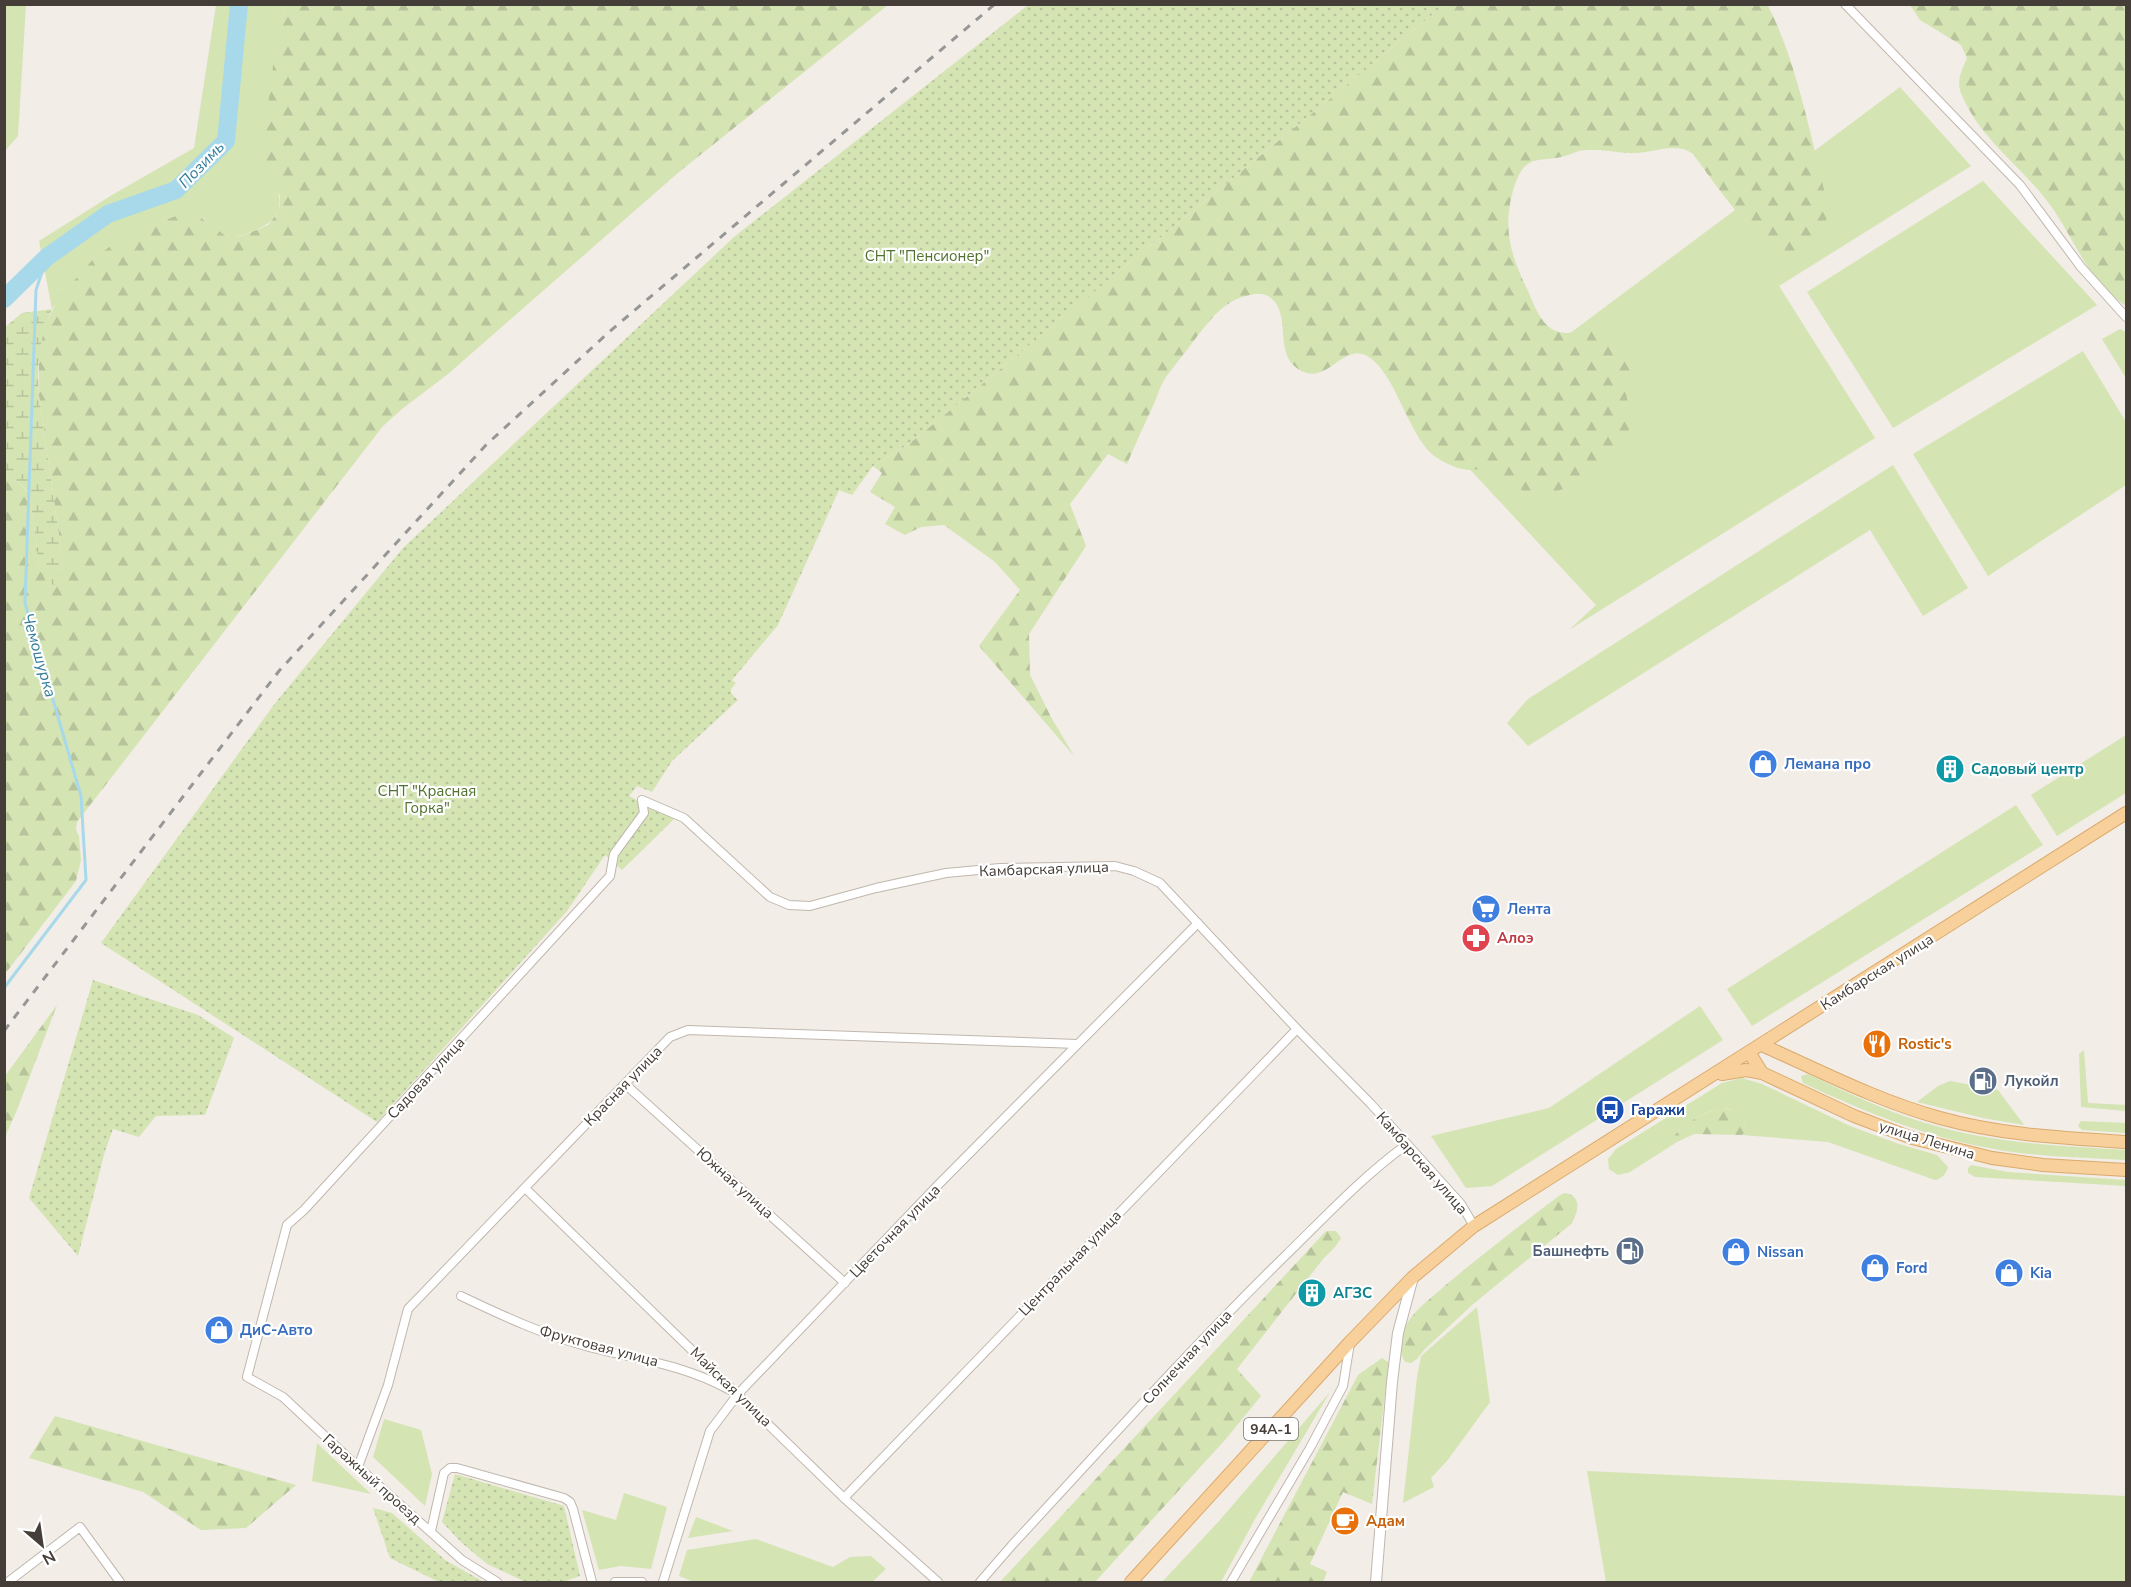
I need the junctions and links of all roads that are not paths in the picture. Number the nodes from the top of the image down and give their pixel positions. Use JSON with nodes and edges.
{"nodes":[{"id":1,"x":1845,"y":4,"type":"edge"},
{"id":2,"x":2127,"y":317,"type":"edge"},
{"id":3,"x":642,"y":800,"type":"joint"},
{"id":4,"x":2127,"y":813,"type":"edge"},
{"id":5,"x":1198,"y":923,"type":"junction"},
{"id":6,"x":1297,"y":1029,"type":"junction"},
{"id":7,"x":1077,"y":1044,"type":"junction"},
{"id":8,"x":1762,"y":1045,"type":"junction"},
{"id":9,"x":1749,"y":1052,"type":"junction"},
{"id":10,"x":1762,"y":1073,"type":"junction"},
{"id":11,"x":1712,"y":1076,"type":"junction"},
{"id":12,"x":625,"y":1084,"type":"junction"},
{"id":13,"x":2127,"y":1142,"type":"edge"},
{"id":14,"x":1406,"y":1146,"type":"junction"},
{"id":15,"x":2127,"y":1170,"type":"edge"},
{"id":16,"x":526,"y":1189,"type":"junction"},
{"id":17,"x":1474,"y":1226,"type":"junction"},
{"id":18,"x":1413,"y":1277,"type":"junction"},
{"id":19,"x":845,"y":1283,"type":"junction"},
{"id":20,"x":461,"y":1296,"type":"dead end"},
{"id":21,"x":1350,"y":1342,"type":"junction"},
{"id":22,"x":247,"y":1377,"type":"joint"},
{"id":23,"x":738,"y":1394,"type":"junction"},
{"id":24,"x":358,"y":1467,"type":"junction"},
{"id":25,"x":844,"y":1498,"type":"junction"},
{"id":26,"x":431,"y":1531,"type":"junction"},
{"id":27,"x":8,"y":1582,"type":"edge"},
{"id":28,"x":120,"y":1582,"type":"edge"},
{"id":29,"x":497,"y":1582,"type":"edge"},
{"id":30,"x":592,"y":1582,"type":"edge"},
{"id":31,"x":615,"y":1582,"type":"edge"},
{"id":32,"x":642,"y":1582,"type":"edge"},
{"id":33,"x":663,"y":1582,"type":"edge"},
{"id":34,"x":938,"y":1582,"type":"edge"},
{"id":35,"x":980,"y":1582,"type":"edge"},
{"id":36,"x":1131,"y":1582,"type":"edge"},
{"id":37,"x":1231,"y":1582,"type":"edge"},
{"id":38,"x":1376,"y":1582,"type":"edge"}],
"edges":[{"from":1,"to":2,"type":"street"},
{"from":3,"to":5,"type":"street","name":"Камбарская улица"},
{"from":3,"to":22,"type":"street","name":"Садовая улица"},
{"from":4,"to":8,"type":"main road","name":"Камбарская улица"},
{"from":5,"to":6,"type":"street","name":"Камбарская улица"},
{"from":5,"to":7,"type":"street","name":"Цветочная улица"},
{"from":6,"to":14,"type":"street","name":"Камбарская улица"},
{"from":6,"to":25,"type":"street","name":"Центральная улица"},
{"from":7,"to":12,"type":"street","name":"Красная улица"},
{"from":7,"to":19,"type":"street","name":"Цветочная улица"},
{"from":8,"to":9,"type":"main road","name":"Камбарская улица"},
{"from":8,"to":13,"type":"main road","name":"улица Ленина"},
{"from":9,"to":10,"type":"main road"},
{"from":9,"to":11,"type":"main road","name":"Камбарская улица"},
{"from":10,"to":11,"type":"main road"},
{"from":10,"to":15,"type":"main road","name":"улица Ленина"},
{"from":11,"to":17,"type":"main road","name":"Камбарская улица"},
{"from":12,"to":16,"type":"street","name":"Красная улица"},
{"from":12,"to":19,"type":"street","name":"Южная улица"},
{"from":14,"to":17,"type":"street","name":"Камбарская улица"},
{"from":14,"to":35,"type":"street","name":"Солнечная улица"},
{"from":16,"to":23,"type":"street","name":"Майская улица"},
{"from":16,"to":24,"type":"street","name":"Красная улица"},
{"from":17,"to":18,"type":"main road","name":"Камбарская улица"},
{"from":18,"to":21,"type":"main road","number":"94А-1"},
{"from":18,"to":38,"type":"street"},
{"from":19,"to":23,"type":"street","name":"Цветочная улица"},
{"from":20,"to":23,"type":"street","name":"Фруктовая улица"},
{"from":21,"to":36,"type":"main road","number":"94А-1"},
{"from":21,"to":37,"type":"street"},
{"from":22,"to":24,"type":"street","name":"Гаражный проезд"},
{"from":23,"to":25,"type":"street","name":"Майская улица"},
{"from":23,"to":33,"type":"street","name":"Цветочная улица"},
{"from":24,"to":26,"type":"street","name":"Гаражный проезд"},
{"from":25,"to":34,"type":"street","name":"Майская улица"},
{"from":26,"to":29,"type":"street","name":"Гаражный проезд"},
{"from":26,"to":30,"type":"street"},
{"from":27,"to":28,"type":"street"},
{"from":31,"to":32,"type":"street"}]}
